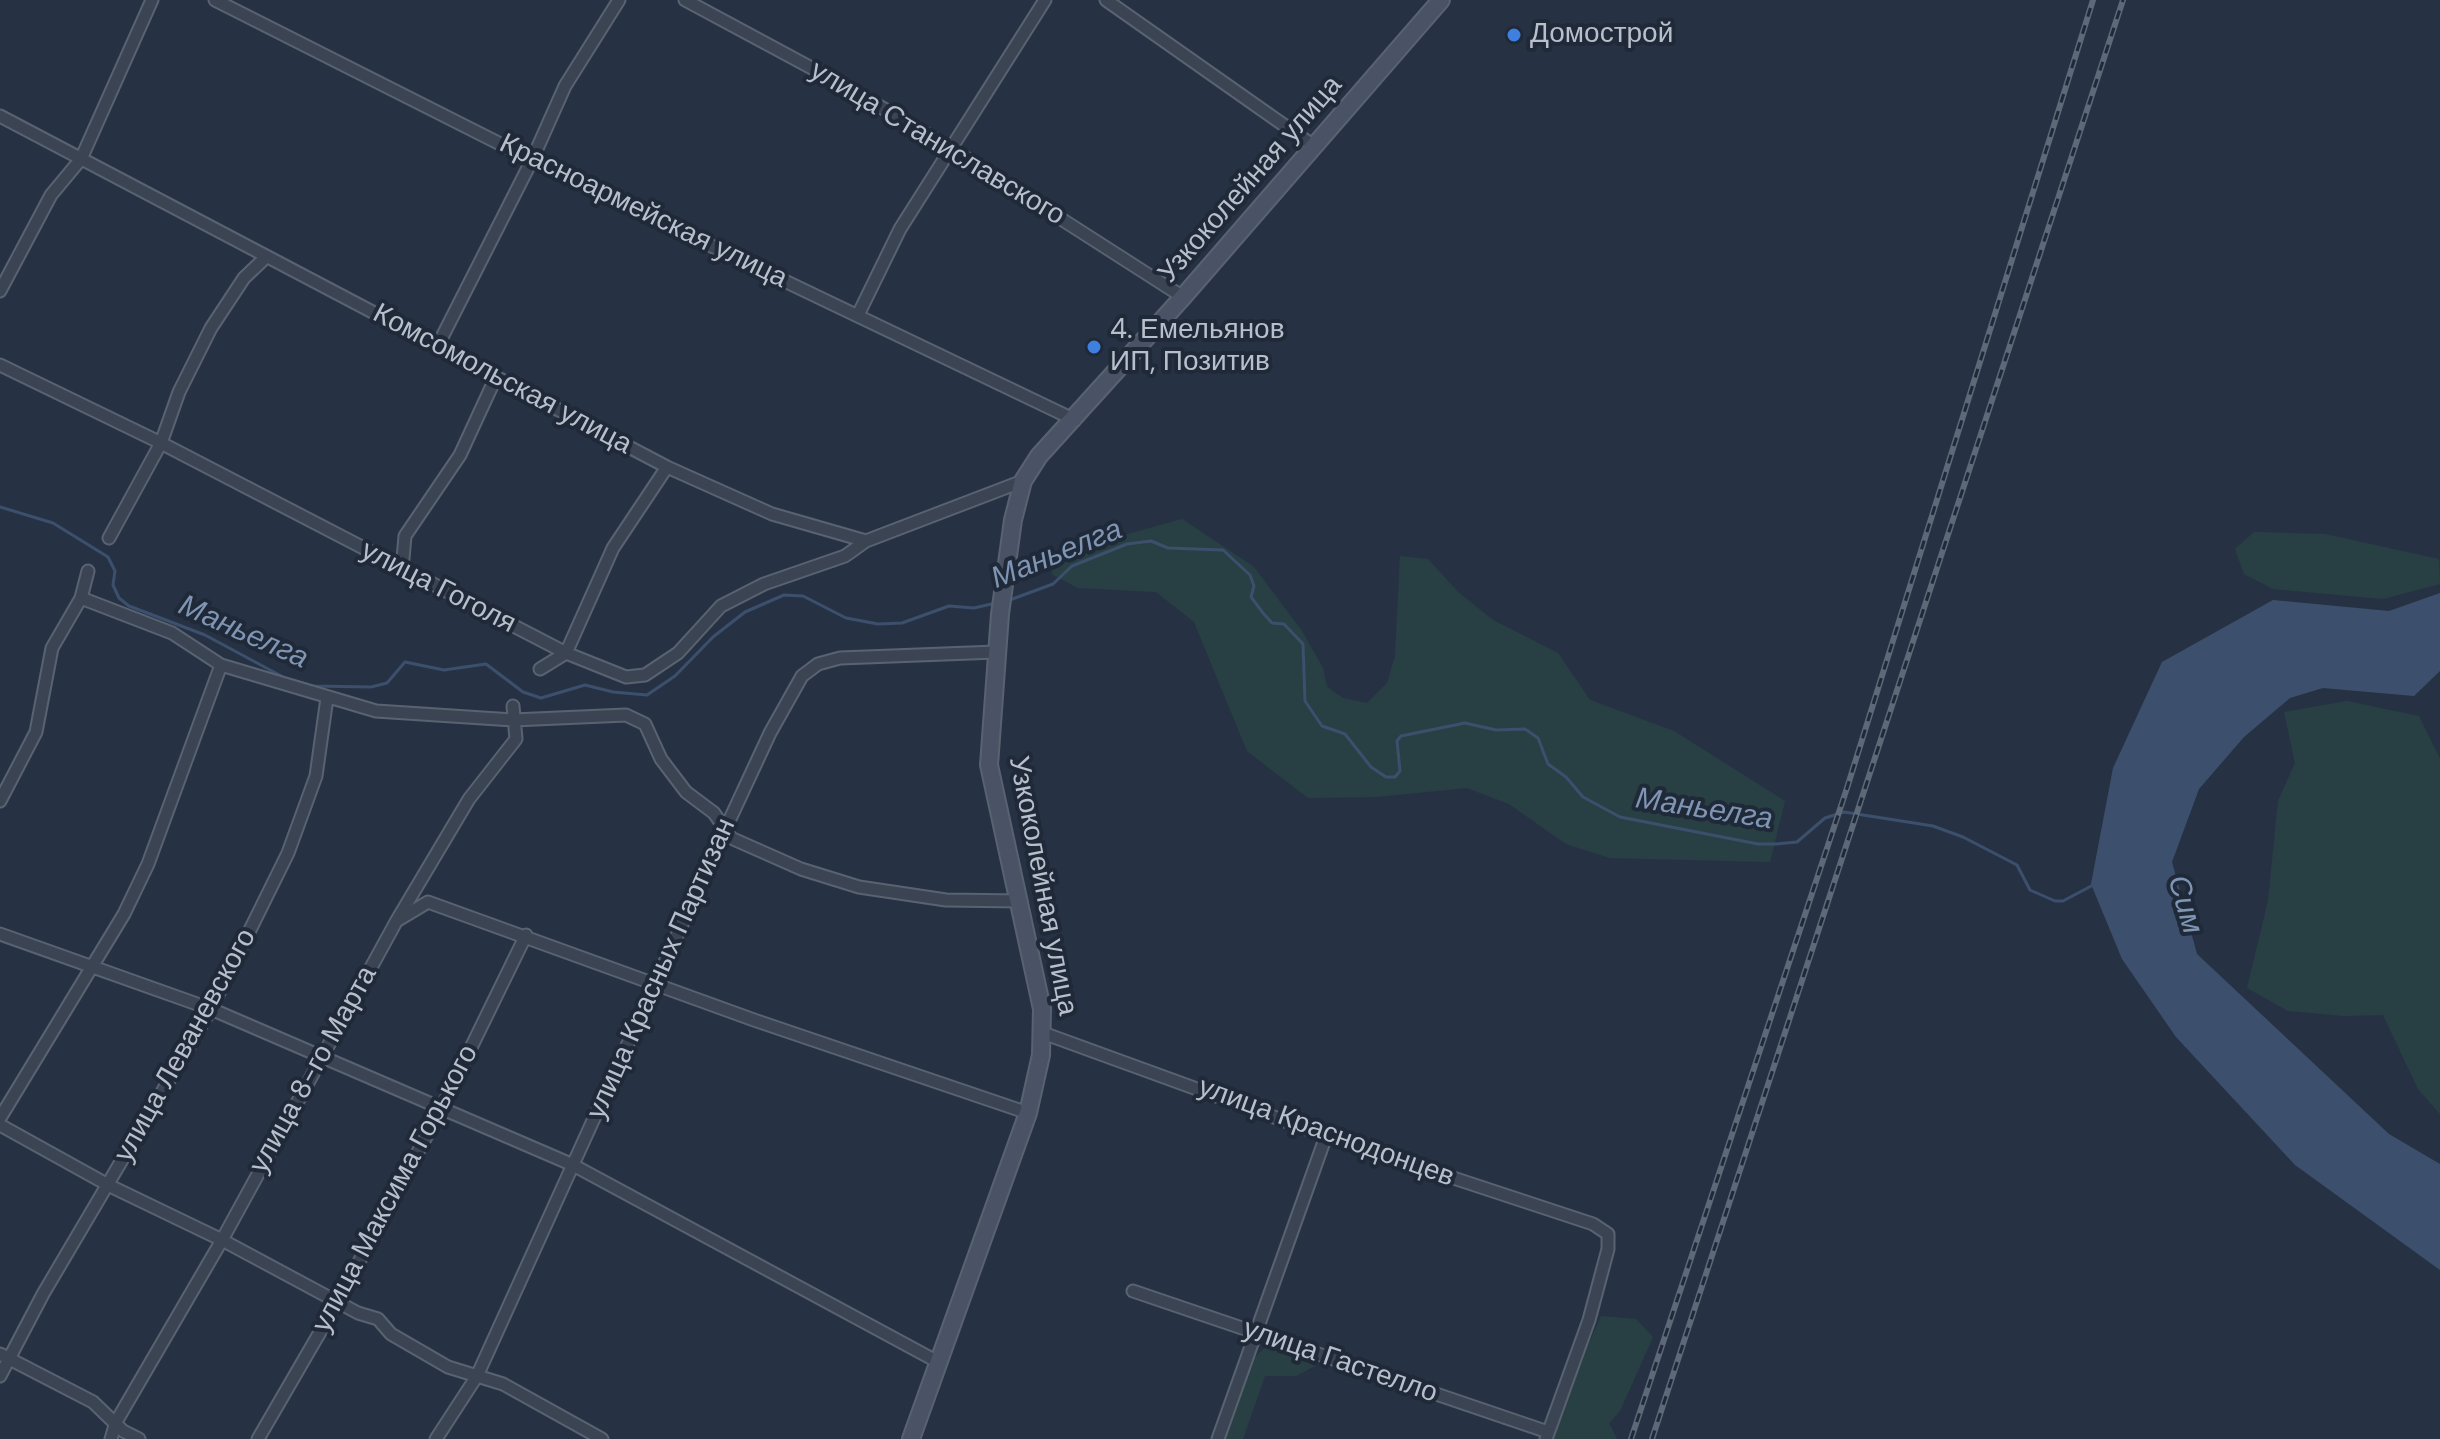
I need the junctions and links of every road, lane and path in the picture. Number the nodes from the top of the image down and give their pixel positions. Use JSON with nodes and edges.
{"nodes":[{"id":1,"x":152,"y":0,"type":"edge"},
{"id":2,"x":215,"y":0,"type":"edge"},
{"id":3,"x":619,"y":0,"type":"edge"},
{"id":4,"x":685,"y":0,"type":"edge"},
{"id":5,"x":1045,"y":0,"type":"edge"},
{"id":6,"x":1106,"y":0,"type":"edge"},
{"id":7,"x":1441,"y":0,"type":"edge"},
{"id":8,"x":0,"y":116,"type":"edge"},
{"id":9,"x":1315,"y":147,"type":"junction"},
{"id":10,"x":952,"y":149,"type":"junction"},
{"id":11,"x":81,"y":159,"type":"junction"},
{"id":12,"x":532,"y":160,"type":"junction"},
{"id":13,"x":266,"y":257,"type":"junction"},
{"id":14,"x":0,"y":291,"type":"edge"},
{"id":15,"x":1183,"y":297,"type":"junction"},
{"id":16,"x":858,"y":315,"type":"junction"},
{"id":17,"x":438,"y":345,"type":"junction"},
{"id":18,"x":0,"y":365,"type":"edge"},
{"id":19,"x":496,"y":377,"type":"junction"},
{"id":20,"x":1075,"y":420,"type":"junction"},
{"id":21,"x":161,"y":443,"type":"junction"},
{"id":22,"x":667,"y":467,"type":"junction"},
{"id":23,"x":1023,"y":481,"type":"junction"},
{"id":24,"x":109,"y":538,"type":"dead end"},
{"id":25,"x":866,"y":541,"type":"junction"},
{"id":26,"x":402,"y":570,"type":"junction"},
{"id":27,"x":88,"y":571,"type":"dead end"},
{"id":28,"x":81,"y":598,"type":"junction"},
{"id":29,"x":996,"y":652,"type":"junction"},
{"id":30,"x":566,"y":653,"type":"junction"},
{"id":31,"x":221,"y":665,"type":"junction"},
{"id":32,"x":540,"y":669,"type":"dead end"},
{"id":33,"x":327,"y":698,"type":"junction"},
{"id":34,"x":513,"y":706,"type":"dead end"},
{"id":35,"x":513,"y":720,"type":"junction"},
{"id":36,"x":0,"y":801,"type":"edge"},
{"id":37,"x":724,"y":832,"type":"junction"},
{"id":38,"x":1021,"y":901,"type":"junction"},
{"id":39,"x":397,"y":920,"type":"junction"},
{"id":40,"x":0,"y":934,"type":"edge"},
{"id":41,"x":526,"y":935,"type":"junction"},
{"id":42,"x":91,"y":966,"type":"junction"},
{"id":43,"x":657,"y":984,"type":"junction"},
{"id":44,"x":211,"y":1009,"type":"junction"},
{"id":45,"x":1043,"y":1033,"type":"junction"},
{"id":46,"x":321,"y":1054,"type":"junction"},
{"id":47,"x":441,"y":1109,"type":"junction"},
{"id":48,"x":1028,"y":1113,"type":"junction"},
{"id":49,"x":0,"y":1118,"type":"edge"},
{"id":50,"x":0,"y":1125,"type":"edge"},
{"id":51,"x":1326,"y":1136,"type":"junction"},
{"id":52,"x":573,"y":1165,"type":"junction"},
{"id":53,"x":110,"y":1186,"type":"junction"},
{"id":54,"x":222,"y":1240,"type":"junction"},
{"id":55,"x":1133,"y":1291,"type":"dead end"},
{"id":56,"x":338,"y":1301,"type":"junction"},
{"id":57,"x":1256,"y":1333,"type":"junction"},
{"id":58,"x":4,"y":1358,"type":"edge"},
{"id":59,"x":938,"y":1362,"type":"junction"},
{"id":60,"x":0,"y":1376,"type":"edge"},
{"id":61,"x":477,"y":1376,"type":"junction"},
{"id":62,"x":116,"y":1422,"type":"junction"},
{"id":63,"x":1547,"y":1436,"type":"edge"},
{"id":64,"x":111,"y":1439,"type":"edge"},
{"id":65,"x":139,"y":1439,"type":"edge"},
{"id":66,"x":258,"y":1439,"type":"edge"},
{"id":67,"x":436,"y":1439,"type":"edge"},
{"id":68,"x":602,"y":1439,"type":"edge"},
{"id":69,"x":911,"y":1439,"type":"edge"},
{"id":70,"x":1218,"y":1439,"type":"edge"}],
"edges":[{"from":1,"to":11,"type":"street"},
{"from":2,"to":12,"type":"street","name":"Красноармейская улица"},
{"from":3,"to":12,"type":"street"},
{"from":4,"to":10,"type":"street","name":"улица Станиславского"},
{"from":5,"to":10,"type":"street"},
{"from":6,"to":9,"type":"street"},
{"from":7,"to":9,"type":"street","name":"Узкоколейная улица"},
{"from":8,"to":11,"type":"street","name":"Комсомольская улица"},
{"from":9,"to":15,"type":"street","name":"Узкоколейная улица"},
{"from":10,"to":15,"type":"street","name":"улица Станиславского"},
{"from":10,"to":16,"type":"street"},
{"from":11,"to":13,"type":"street","name":"Комсомольская улица"},
{"from":11,"to":14,"type":"street"},
{"from":12,"to":16,"type":"street","name":"Красноармейская улица"},
{"from":12,"to":17,"type":"street"},
{"from":13,"to":17,"type":"street","name":"Комсомольская улица"},
{"from":13,"to":21,"type":"street"},
{"from":15,"to":20,"type":"street","name":"Узкоколейная улица"},
{"from":16,"to":20,"type":"street","name":"Красноармейская улица"},
{"from":17,"to":19,"type":"street","name":"Комсомольская улица"},
{"from":18,"to":21,"type":"street","name":"улица Гоголя"},
{"from":19,"to":22,"type":"street","name":"Комсомольская улица"},
{"from":19,"to":26,"type":"street"},
{"from":20,"to":23,"type":"street","name":"Узкоколейная улица"},
{"from":21,"to":24,"type":"street"},
{"from":21,"to":26,"type":"street","name":"улица Гоголя"},
{"from":22,"to":25,"type":"street","name":"Комсомольская улица"},
{"from":22,"to":30,"type":"street"},
{"from":23,"to":25,"type":"street"},
{"from":23,"to":29,"type":"street","name":"Узкоколейная улица"},
{"from":25,"to":30,"type":"street","name":"улица Гоголя"},
{"from":26,"to":30,"type":"street","name":"улица Гоголя"},
{"from":27,"to":28,"type":"street"},
{"from":28,"to":31,"type":"street"},
{"from":28,"to":36,"type":"street"},
{"from":29,"to":37,"type":"street","name":"улица Красных Партизан"},
{"from":29,"to":38,"type":"street","name":"Узкоколейная улица"},
{"from":30,"to":32,"type":"street"},
{"from":31,"to":33,"type":"street"},
{"from":31,"to":42,"type":"street"},
{"from":33,"to":35,"type":"street"},
{"from":33,"to":44,"type":"street","name":"улица Леваневского"},
{"from":34,"to":35,"type":"street","name":"улица 8-го Марта"},
{"from":35,"to":37,"type":"street"},
{"from":35,"to":39,"type":"street","name":"улица 8-го Марта"},
{"from":37,"to":38,"type":"street"},
{"from":37,"to":43,"type":"street","name":"улица Красных Партизан"},
{"from":38,"to":45,"type":"street","name":"Узкоколейная улица"},
{"from":39,"to":41,"type":"street"},
{"from":39,"to":46,"type":"street","name":"улица 8-го Марта"},
{"from":40,"to":42,"type":"street"},
{"from":41,"to":43,"type":"street"},
{"from":41,"to":47,"type":"street","name":"улица Максима Горького"},
{"from":42,"to":44,"type":"street"},
{"from":42,"to":49,"type":"street"},
{"from":43,"to":48,"type":"street"},
{"from":43,"to":52,"type":"street","name":"улица Красных Партизан"},
{"from":44,"to":46,"type":"street"},
{"from":44,"to":53,"type":"street","name":"улица Леваневского"},
{"from":45,"to":48,"type":"street","name":"Узкоколейная улица"},
{"from":45,"to":51,"type":"street","name":"улица Краснодонцев"},
{"from":46,"to":47,"type":"street"},
{"from":46,"to":54,"type":"street","name":"улица 8-го Марта"},
{"from":47,"to":52,"type":"street"},
{"from":47,"to":56,"type":"street","name":"улица Максима Горького"},
{"from":48,"to":59,"type":"street","name":"Узкоколейная улица"},
{"from":50,"to":53,"type":"street"},
{"from":51,"to":57,"type":"street"},
{"from":51,"to":63,"type":"street","name":"улица Краснодонцев"},
{"from":52,"to":59,"type":"street"},
{"from":52,"to":61,"type":"street","name":"улица Красных Партизан"},
{"from":53,"to":54,"type":"street"},
{"from":53,"to":58,"type":"street","name":"улица Леваневского"},
{"from":54,"to":56,"type":"street"},
{"from":54,"to":62,"type":"street","name":"улица 8-го Марта"},
{"from":55,"to":57,"type":"street","name":"улица Гастелло"},
{"from":56,"to":61,"type":"street"},
{"from":56,"to":66,"type":"street","name":"улица Максима Горького"},
{"from":57,"to":63,"type":"street","name":"улица Гастелло"},
{"from":57,"to":70,"type":"street"},
{"from":58,"to":60,"type":"street","name":"улица Леваневского"},
{"from":58,"to":62,"type":"street"},
{"from":59,"to":69,"type":"street","name":"Узкоколейная улица"},
{"from":61,"to":67,"type":"street","name":"улица Красных Партизан"},
{"from":61,"to":68,"type":"street"},
{"from":62,"to":64,"type":"street","name":"улица 8-го Марта"},
{"from":62,"to":65,"type":"street"}]}
